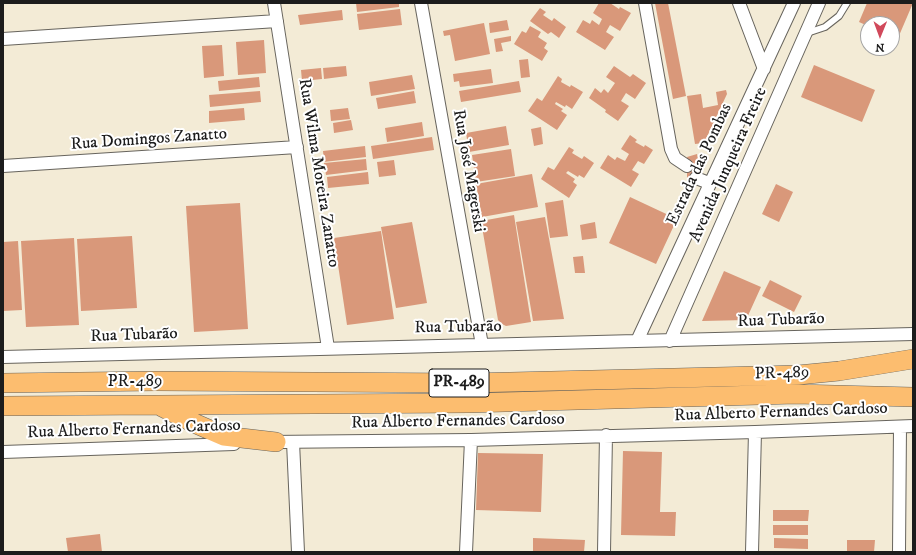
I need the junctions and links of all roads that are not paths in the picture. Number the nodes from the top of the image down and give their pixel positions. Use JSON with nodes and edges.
{"nodes":[{"id":1,"x":274,"y":3,"type":"edge"},
{"id":2,"x":421,"y":3,"type":"edge"},
{"id":3,"x":645,"y":3,"type":"edge"},
{"id":4,"x":739,"y":3,"type":"edge"},
{"id":5,"x":794,"y":3,"type":"edge"},
{"id":6,"x":818,"y":3,"type":"edge"},
{"id":7,"x":847,"y":3,"type":"edge"},
{"id":8,"x":277,"y":21,"type":"junction"},
{"id":9,"x":805,"y":34,"type":"junction"},
{"id":10,"x":3,"y":39,"type":"edge"},
{"id":11,"x":764,"y":69,"type":"junction"},
{"id":12,"x":297,"y":147,"type":"junction"},
{"id":13,"x":3,"y":166,"type":"edge"},
{"id":14,"x":687,"y":166,"type":"dead end"},
{"id":15,"x":696,"y":178,"type":"dead end"},
{"id":16,"x":709,"y":184,"type":"junction"},
{"id":17,"x":913,"y":334,"type":"edge"},
{"id":18,"x":670,"y":341,"type":"junction"},
{"id":19,"x":637,"y":342,"type":"junction"},
{"id":20,"x":482,"y":345,"type":"junction"},
{"id":21,"x":328,"y":348,"type":"junction"},
{"id":22,"x":3,"y":357,"type":"edge"},
{"id":23,"x":913,"y":359,"type":"edge"},
{"id":24,"x":3,"y":383,"type":"edge"},
{"id":25,"x":913,"y":397,"type":"edge"},
{"id":26,"x":159,"y":405,"type":"junction"},
{"id":27,"x":3,"y":406,"type":"edge"},
{"id":28,"x":913,"y":426,"type":"edge"},
{"id":29,"x":900,"y":427,"type":"junction"},
{"id":30,"x":755,"y":432,"type":"junction"},
{"id":31,"x":606,"y":435,"type":"junction"},
{"id":32,"x":471,"y":440,"type":"junction"},
{"id":33,"x":285,"y":442,"type":"junction"},
{"id":34,"x":3,"y":452,"type":"edge"},
{"id":35,"x":298,"y":552,"type":"edge"},
{"id":36,"x":466,"y":552,"type":"edge"},
{"id":37,"x":604,"y":552,"type":"edge"},
{"id":38,"x":752,"y":552,"type":"edge"},
{"id":39,"x":899,"y":552,"type":"edge"}],
"edges":[{"from":1,"to":8,"type":"street","name":"Rua Wilma Moreira Zanatto"},
{"from":2,"to":20,"type":"street","name":"Rua José Magerski"},
{"from":3,"to":14,"type":"street"},
{"from":4,"to":11,"type":"street"},
{"from":5,"to":11,"type":"street","name":"Estrada das Pombas"},
{"from":6,"to":9,"type":"street","name":"Avenida Junqueira Freire"},
{"from":7,"to":9,"type":"lane"},
{"from":8,"to":10,"type":"street"},
{"from":8,"to":12,"type":"street","name":"Rua Wilma Moreira Zanatto"},
{"from":9,"to":18,"type":"street","name":"Avenida Junqueira Freire"},
{"from":11,"to":16,"type":"street","name":"Estrada das Pombas"},
{"from":12,"to":13,"type":"street","name":"Rua Domingos Zanatto"},
{"from":12,"to":21,"type":"street","name":"Rua Wilma Moreira Zanatto"},
{"from":15,"to":16,"type":"street"},
{"from":16,"to":19,"type":"street","name":"Estrada das Pombas"},
{"from":17,"to":18,"type":"street","name":"Rua Tubarão"},
{"from":18,"to":19,"type":"street","name":"Rua Tubarão"},
{"from":19,"to":20,"type":"street","name":"Rua Tubarão"},
{"from":20,"to":21,"type":"street","name":"Rua Tubarão"},
{"from":21,"to":22,"type":"street","name":"Rua Tubarão"},
{"from":23,"to":24,"type":"main road","name":"PR-489","number":"PR-489"},
{"from":25,"to":26,"type":"main road","name":"PR-489","number":"PR-489"},
{"from":26,"to":27,"type":"main road","name":"PR-489","number":"PR-489"},
{"from":26,"to":33,"type":"main road"},
{"from":28,"to":29,"type":"street","name":"Rua Alberto Fernandes Cardoso"},
{"from":29,"to":30,"type":"street","name":"Rua Alberto Fernandes Cardoso"},
{"from":29,"to":39,"type":"street"},
{"from":30,"to":31,"type":"street","name":"Rua Alberto Fernandes Cardoso"},
{"from":30,"to":38,"type":"street"},
{"from":31,"to":32,"type":"street","name":"Rua Alberto Fernandes Cardoso"},
{"from":31,"to":37,"type":"street"},
{"from":32,"to":33,"type":"street","name":"Rua Alberto Fernandes Cardoso"},
{"from":32,"to":36,"type":"street"},
{"from":33,"to":34,"type":"street","name":"Rua Alberto Fernandes Cardoso"},
{"from":33,"to":35,"type":"street"}]}
